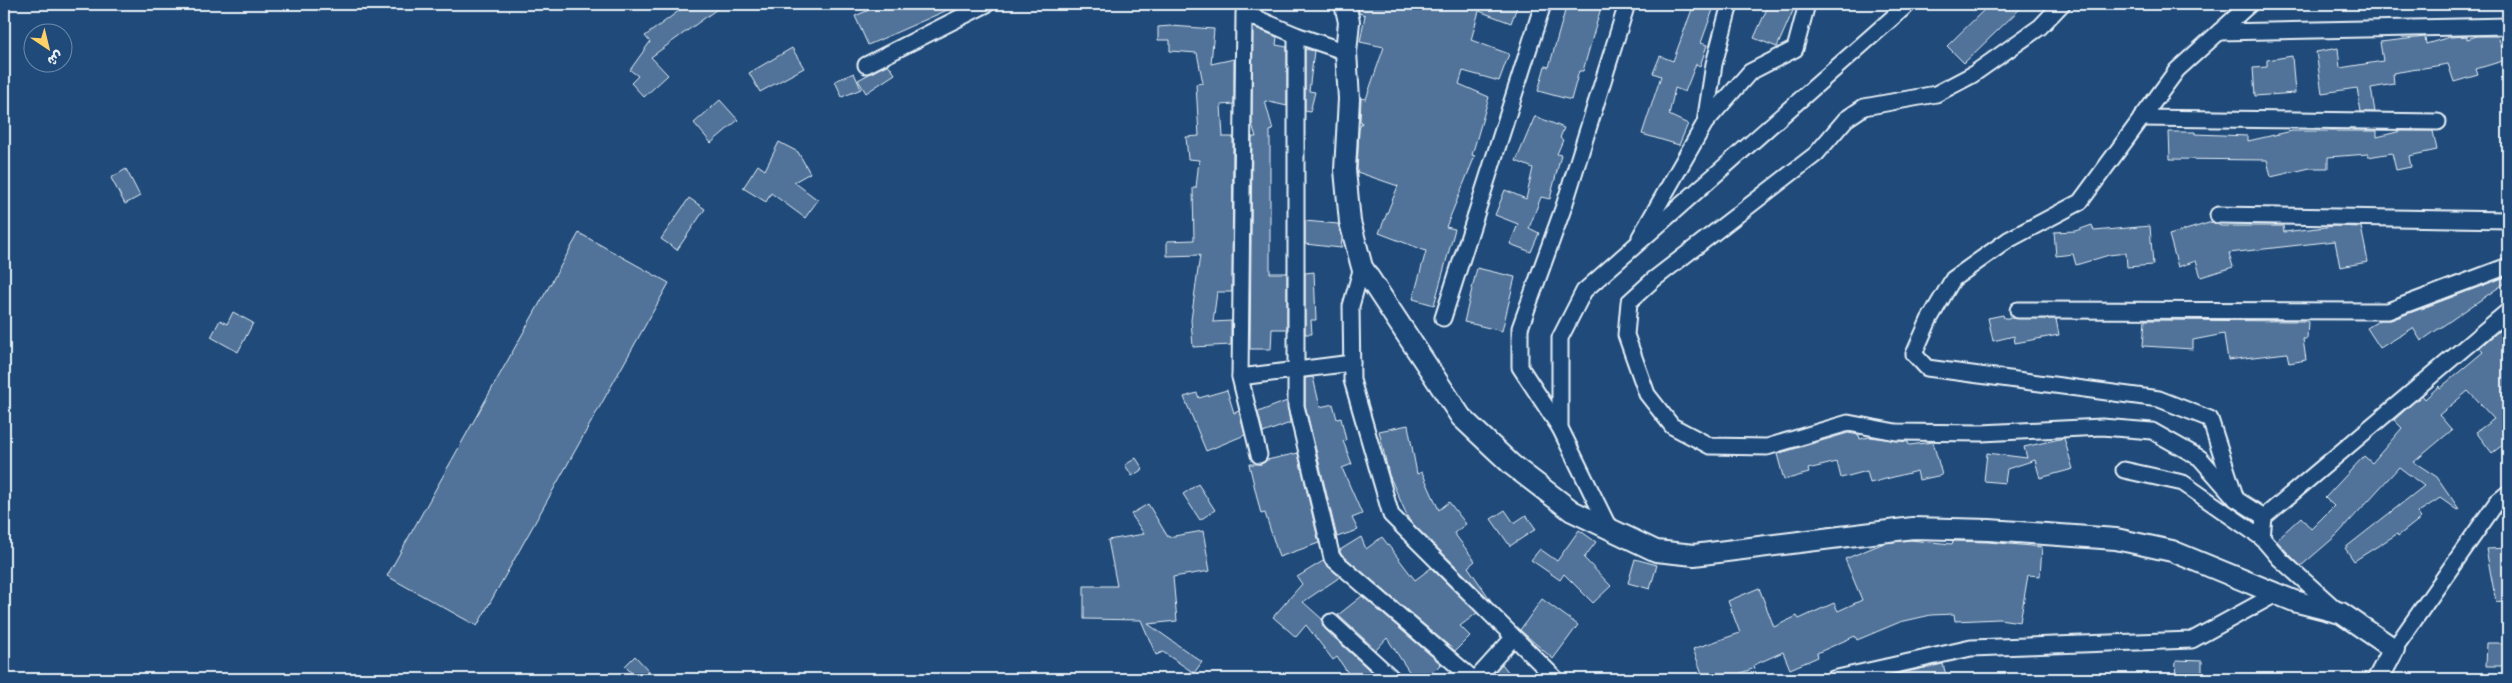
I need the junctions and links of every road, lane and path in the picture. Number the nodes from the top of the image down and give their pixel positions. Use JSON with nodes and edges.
{"nodes":[{"id":1,"x":988,"y":4,"type":"edge"},
{"id":2,"x":1345,"y":4,"type":"edge"},
{"id":3,"x":1543,"y":4,"type":"edge"},
{"id":4,"x":1627,"y":4,"type":"edge"},
{"id":5,"x":1730,"y":4,"type":"edge"},
{"id":6,"x":1807,"y":4,"type":"edge"},
{"id":7,"x":2062,"y":4,"type":"edge"},
{"id":8,"x":2250,"y":4,"type":"edge"},
{"id":9,"x":1904,"y":6,"type":"edge"},
{"id":10,"x":1243,"y":8,"type":"edge"},
{"id":11,"x":2508,"y":26,"type":"edge"},
{"id":12,"x":2219,"y":32,"type":"junction"},
{"id":13,"x":1296,"y":35,"type":"junction"},
{"id":14,"x":1346,"y":52,"type":"junction"},
{"id":15,"x":866,"y":65,"type":"dead end"},
{"id":16,"x":2141,"y":118,"type":"junction"},
{"id":17,"x":2438,"y":122,"type":"dead end"},
{"id":18,"x":1705,"y":123,"type":"junction"},
{"id":19,"x":2218,"y":215,"type":"dead end"},
{"id":20,"x":2508,"y":220,"type":"edge"},
{"id":21,"x":1634,"y":247,"type":"junction"},
{"id":22,"x":2508,"y":266,"type":"edge"},
{"id":23,"x":1362,"y":267,"type":"junction"},
{"id":24,"x":2018,"y":310,"type":"dead end"},
{"id":25,"x":2508,"y":311,"type":"edge"},
{"id":26,"x":1443,"y":318,"type":"dead end"},
{"id":27,"x":1352,"y":364,"type":"junction"},
{"id":28,"x":1295,"y":370,"type":"junction"},
{"id":29,"x":1240,"y":377,"type":"junction"},
{"id":30,"x":1560,"y":428,"type":"junction"},
{"id":31,"x":1260,"y":455,"type":"dead end"},
{"id":32,"x":2124,"y":470,"type":"dead end"},
{"id":33,"x":2236,"y":498,"type":"junction"},
{"id":34,"x":2505,"y":501,"type":"edge"},
{"id":35,"x":2264,"y":517,"type":"junction"},
{"id":36,"x":1609,"y":528,"type":"junction"},
{"id":37,"x":2262,"y":538,"type":"junction"},
{"id":38,"x":2276,"y":594,"type":"junction"},
{"id":39,"x":2340,"y":613,"type":"junction"},
{"id":40,"x":1331,"y":622,"type":"dead end"},
{"id":41,"x":1514,"y":638,"type":"junction"},
{"id":42,"x":2394,"y":649,"type":"junction"},
{"id":43,"x":1393,"y":679,"type":"edge"},
{"id":44,"x":1475,"y":679,"type":"edge"},
{"id":45,"x":1556,"y":679,"type":"edge"},
{"id":46,"x":1833,"y":679,"type":"edge"},
{"id":47,"x":2378,"y":679,"type":"edge"}],
"edges":[{"from":1,"to":15,"type":"street"},
{"from":2,"to":14,"type":"street"},
{"from":3,"to":26,"type":"street"},
{"from":4,"to":30,"type":"street"},
{"from":5,"to":18,"type":"street"},
{"from":6,"to":18,"type":"street"},
{"from":7,"to":33,"type":"street"},
{"from":8,"to":12,"type":"street"},
{"from":9,"to":21,"type":"street"},
{"from":10,"to":13,"type":"street"},
{"from":10,"to":29,"type":"street"},
{"from":11,"to":12,"type":"street"},
{"from":12,"to":16,"type":"street"},
{"from":13,"to":14,"type":"street"},
{"from":13,"to":28,"type":"street"},
{"from":14,"to":23,"type":"street"},
{"from":16,"to":17,"type":"street"},
{"from":16,"to":33,"type":"street"},
{"from":18,"to":21,"type":"street"},
{"from":19,"to":20,"type":"street"},
{"from":21,"to":30,"type":"street"},
{"from":22,"to":24,"type":"street"},
{"from":23,"to":27,"type":"street"},
{"from":23,"to":36,"type":"street"},
{"from":25,"to":35,"type":"street"},
{"from":27,"to":28,"type":"street"},
{"from":27,"to":41,"type":"street"},
{"from":28,"to":29,"type":"street"},
{"from":28,"to":44,"type":"street"},
{"from":29,"to":31,"type":"street"},
{"from":30,"to":36,"type":"street"},
{"from":32,"to":37,"type":"street"},
{"from":33,"to":35,"type":"street"},
{"from":34,"to":42,"type":"street"},
{"from":35,"to":37,"type":"street"},
{"from":36,"to":38,"type":"street"},
{"from":37,"to":39,"type":"street"},
{"from":38,"to":39,"type":"street"},
{"from":38,"to":46,"type":"street"},
{"from":39,"to":42,"type":"street"},
{"from":40,"to":43,"type":"street"},
{"from":41,"to":44,"type":"street"},
{"from":41,"to":45,"type":"street"},
{"from":42,"to":47,"type":"street"}]}
